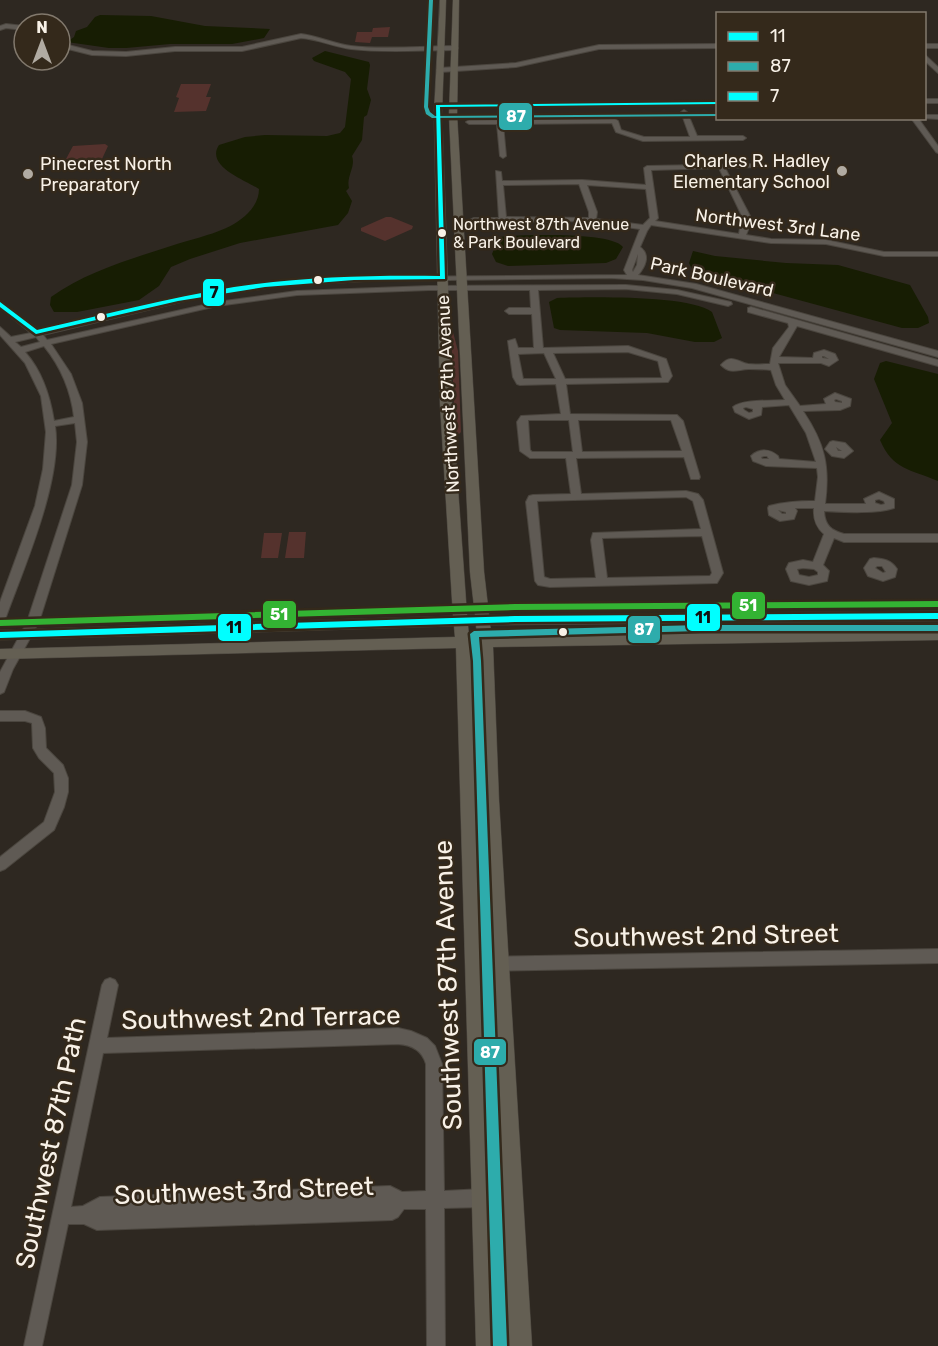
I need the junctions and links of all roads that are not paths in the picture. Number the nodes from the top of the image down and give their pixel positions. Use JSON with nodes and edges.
{"nodes":[{"id":1,"x":443,"y":0,"type":"edge"},
{"id":2,"x":456,"y":0,"type":"edge"},
{"id":3,"x":716,"y":46,"type":"edge"},
{"id":4,"x":441,"y":47,"type":"junction"},
{"id":5,"x":455,"y":47,"type":"junction"},
{"id":6,"x":72,"y":48,"type":"edge"},
{"id":7,"x":926,"y":58,"type":"edge"},
{"id":8,"x":454,"y":69,"type":"junction"},
{"id":9,"x":440,"y":70,"type":"junction"},
{"id":10,"x":938,"y":72,"type":"edge"},
{"id":11,"x":716,"y":103,"type":"edge"},
{"id":12,"x":614,"y":104,"type":"junction"},
{"id":13,"x":438,"y":105,"type":"junction"},
{"id":14,"x":453,"y":105,"type":"junction"},
{"id":15,"x":684,"y":112,"type":"dead end"},
{"id":16,"x":616,"y":120,"type":"junction"},
{"id":17,"x":915,"y":120,"type":"edge"},
{"id":18,"x":469,"y":122,"type":"dead end"},
{"id":19,"x":500,"y":126,"type":"junction"},
{"id":20,"x":694,"y":138,"type":"junction"},
{"id":21,"x":743,"y":138,"type":"dead end"},
{"id":22,"x":938,"y":151,"type":"edge"},
{"id":23,"x":503,"y":156,"type":"dead end"},
{"id":24,"x":756,"y":165,"type":"dead end"},
{"id":25,"x":721,"y":166,"type":"junction"},
{"id":26,"x":498,"y":172,"type":"dead end"},
{"id":27,"x":499,"y":183,"type":"junction"},
{"id":28,"x":582,"y":183,"type":"junction"},
{"id":29,"x":649,"y":187,"type":"junction"},
{"id":30,"x":441,"y":216,"type":"junction"},
{"id":31,"x":459,"y":216,"type":"junction"},
{"id":32,"x":474,"y":220,"type":"dead end"},
{"id":33,"x":503,"y":220,"type":"junction"},
{"id":34,"x":592,"y":220,"type":"junction"},
{"id":35,"x":648,"y":226,"type":"junction"},
{"id":36,"x":742,"y":237,"type":"junction"},
{"id":37,"x":938,"y":254,"type":"edge"},
{"id":38,"x":594,"y":276,"type":"junction"},
{"id":39,"x":632,"y":277,"type":"junction"},
{"id":40,"x":304,"y":281,"type":"junction"},
{"id":41,"x":443,"y":283,"type":"junction"},
{"id":42,"x":462,"y":284,"type":"junction"},
{"id":43,"x":534,"y":288,"type":"junction"},
{"id":44,"x":630,"y":288,"type":"junction"},
{"id":45,"x":312,"y":292,"type":"junction"},
{"id":46,"x":0,"y":304,"type":"edge"},
{"id":47,"x":509,"y":311,"type":"dead end"},
{"id":48,"x":537,"y":311,"type":"junction"},
{"id":49,"x":795,"y":318,"type":"junction"},
{"id":50,"x":0,"y":330,"type":"edge"},
{"id":51,"x":36,"y":332,"type":"junction"},
{"id":52,"x":11,"y":340,"type":"junction"},
{"id":53,"x":45,"y":343,"type":"junction"},
{"id":54,"x":21,"y":350,"type":"junction"},
{"id":55,"x":543,"y":350,"type":"junction"},
{"id":56,"x":938,"y":354,"type":"edge"},
{"id":57,"x":820,"y":362,"type":"dead end"},
{"id":58,"x":774,"y":363,"type":"junction"},
{"id":59,"x":938,"y":363,"type":"edge"},
{"id":60,"x":742,"y":366,"type":"dead end"},
{"id":61,"x":561,"y":382,"type":"junction"},
{"id":62,"x":754,"y":405,"type":"dead end"},
{"id":63,"x":793,"y":405,"type":"junction"},
{"id":64,"x":836,"y":406,"type":"dead end"},
{"id":65,"x":569,"y":417,"type":"junction"},
{"id":66,"x":80,"y":419,"type":"junction"},
{"id":67,"x":51,"y":424,"type":"junction"},
{"id":68,"x":817,"y":451,"type":"junction"},
{"id":69,"x":831,"y":451,"type":"dead end"},
{"id":70,"x":687,"y":454,"type":"junction"},
{"id":71,"x":574,"y":455,"type":"junction"},
{"id":72,"x":773,"y":462,"type":"dead end"},
{"id":73,"x":822,"y":465,"type":"junction"},
{"id":74,"x":695,"y":477,"type":"dead end"},
{"id":75,"x":576,"y":496,"type":"junction"},
{"id":76,"x":819,"y":506,"type":"junction"},
{"id":77,"x":787,"y":507,"type":"dead end"},
{"id":78,"x":874,"y":507,"type":"dead end"},
{"id":79,"x":706,"y":532,"type":"junction"},
{"id":80,"x":830,"y":534,"type":"junction"},
{"id":81,"x":868,"y":538,"type":"junction"},
{"id":82,"x":938,"y":538,"type":"edge"},
{"id":83,"x":878,"y":562,"type":"dead end"},
{"id":84,"x":817,"y":566,"type":"dead end"},
{"id":85,"x":602,"y":582,"type":"junction"},
{"id":86,"x":935,"y":616,"type":"edge"},
{"id":87,"x":0,"y":617,"type":"edge"},
{"id":88,"x":484,"y":620,"type":"junction"},
{"id":89,"x":460,"y":622,"type":"junction"},
{"id":90,"x":0,"y":635,"type":"edge"},
{"id":91,"x":27,"y":635,"type":"junction"},
{"id":92,"x":938,"y":635,"type":"edge"},
{"id":93,"x":828,"y":637,"type":"junction"},
{"id":94,"x":486,"y":642,"type":"junction"},
{"id":95,"x":463,"y":643,"type":"junction"},
{"id":96,"x":0,"y":654,"type":"edge"},
{"id":97,"x":17,"y":654,"type":"junction"},
{"id":98,"x":0,"y":689,"type":"edge"},
{"id":99,"x":0,"y":716,"type":"edge"},
{"id":100,"x":0,"y":865,"type":"edge"},
{"id":101,"x":938,"y":956,"type":"edge"},
{"id":102,"x":475,"y":964,"type":"junction"},
{"id":103,"x":500,"y":964,"type":"junction"},
{"id":104,"x":110,"y":985,"type":"dead end"},
{"id":105,"x":97,"y":1046,"type":"junction"},
{"id":106,"x":483,"y":1197,"type":"junction"},
{"id":107,"x":435,"y":1199,"type":"junction"},
{"id":108,"x":62,"y":1216,"type":"junction"},
{"id":109,"x":33,"y":1346,"type":"edge"},
{"id":110,"x":436,"y":1346,"type":"edge"},
{"id":111,"x":488,"y":1346,"type":"edge"},
{"id":112,"x":520,"y":1346,"type":"edge"}],
"edges":[{"from":1,"to":4,"type":"main road","name":"Northwest 87th Avenue"},
{"from":2,"to":5,"type":"main road","name":"Northwest 87th Avenue"},
{"from":3,"to":8,"type":"street"},
{"from":4,"to":5,"type":"street"},
{"from":4,"to":6,"type":"street"},
{"from":4,"to":9,"type":"main road","name":"Northwest 87th Avenue"},
{"from":5,"to":8,"type":"main road","name":"Northwest 87th Avenue"},
{"from":7,"to":10,"type":"street"},
{"from":8,"to":9,"type":"street"},
{"from":8,"to":14,"type":"main road","name":"Northwest 87th Avenue"},
{"from":9,"to":13,"type":"main road","name":"Northwest 87th Avenue"},
{"from":11,"to":12,"type":"street"},
{"from":12,"to":14,"type":"street"},
{"from":12,"to":16,"type":"street"},
{"from":13,"to":14,"type":"street"},
{"from":13,"to":30,"type":"main road","name":"Northwest 87th Avenue"},
{"from":14,"to":31,"type":"main road","name":"Northwest 87th Avenue"},
{"from":15,"to":20,"type":"street"},
{"from":16,"to":19,"type":"street"},
{"from":16,"to":20,"type":"street"},
{"from":17,"to":22,"type":"street"},
{"from":18,"to":19,"type":"street"},
{"from":19,"to":23,"type":"street"},
{"from":20,"to":21,"type":"street"},
{"from":24,"to":25,"type":"street"},
{"from":25,"to":29,"type":"street"},
{"from":25,"to":36,"type":"street"},
{"from":26,"to":27,"type":"street"},
{"from":27,"to":28,"type":"street"},
{"from":27,"to":33,"type":"street"},
{"from":28,"to":29,"type":"street"},
{"from":28,"to":34,"type":"street"},
{"from":29,"to":35,"type":"street"},
{"from":30,"to":31,"type":"main road"},
{"from":30,"to":41,"type":"main road","name":"Northwest 87th Avenue"},
{"from":31,"to":42,"type":"main road","name":"Northwest 87th Avenue"},
{"from":32,"to":33,"type":"street","name":"Northwest 3rd Lane"},
{"from":33,"to":34,"type":"street","name":"Northwest 3rd Lane"},
{"from":34,"to":35,"type":"street","name":"Northwest 3rd Lane"},
{"from":35,"to":36,"type":"street","name":"Northwest 3rd Lane"},
{"from":35,"to":39,"type":"street"},
{"from":36,"to":37,"type":"street","name":"Northwest 3rd Lane"},
{"from":38,"to":39,"type":"street","name":"Park Boulevard"},
{"from":38,"to":42,"type":"street","name":"Park Boulevard"},
{"from":38,"to":43,"type":"street"},
{"from":39,"to":44,"type":"street"},
{"from":39,"to":49,"type":"street","name":"Park Boulevard"},
{"from":40,"to":41,"type":"street","name":"Park Boulevard"},
{"from":40,"to":45,"type":"street"},
{"from":40,"to":51,"type":"street","name":"Park Boulevard"},
{"from":41,"to":42,"type":"street","name":"Park Boulevard"},
{"from":41,"to":45,"type":"street","name":"Park Boulevard"},
{"from":41,"to":89,"type":"main road","name":"Northwest 87th Avenue"},
{"from":42,"to":43,"type":"street","name":"Park Boulevard"},
{"from":42,"to":88,"type":"main road","name":"Northwest 87th Avenue"},
{"from":43,"to":44,"type":"street","name":"Park Boulevard"},
{"from":43,"to":48,"type":"street"},
{"from":44,"to":49,"type":"street","name":"Park Boulevard"},
{"from":45,"to":53,"type":"street","name":"Park Boulevard"},
{"from":46,"to":51,"type":"street"},
{"from":47,"to":48,"type":"street"},
{"from":48,"to":55,"type":"street"},
{"from":49,"to":56,"type":"street","name":"Park Boulevard"},
{"from":49,"to":58,"type":"street"},
{"from":49,"to":59,"type":"street","name":"Park Boulevard"},
{"from":50,"to":52,"type":"street"},
{"from":51,"to":52,"type":"street","name":"Park Boulevard"},
{"from":51,"to":53,"type":"street"},
{"from":52,"to":54,"type":"street"},
{"from":53,"to":54,"type":"street","name":"Park Boulevard"},
{"from":53,"to":66,"type":"street"},
{"from":54,"to":67,"type":"street"},
{"from":55,"to":61,"type":"street"},
{"from":55,"to":61,"type":"street"},
{"from":55,"to":61,"type":"street"},
{"from":57,"to":58,"type":"street"},
{"from":58,"to":60,"type":"street"},
{"from":58,"to":63,"type":"street"},
{"from":61,"to":65,"type":"street"},
{"from":62,"to":63,"type":"street"},
{"from":63,"to":64,"type":"street"},
{"from":63,"to":68,"type":"street"},
{"from":65,"to":70,"type":"street"},
{"from":65,"to":71,"type":"street"},
{"from":65,"to":71,"type":"street"},
{"from":66,"to":67,"type":"street"},
{"from":66,"to":91,"type":"street"},
{"from":67,"to":87,"type":"street"},
{"from":68,"to":69,"type":"street"},
{"from":68,"to":73,"type":"street"},
{"from":70,"to":71,"type":"street"},
{"from":70,"to":74,"type":"street"},
{"from":71,"to":75,"type":"street"},
{"from":72,"to":73,"type":"street"},
{"from":73,"to":76,"type":"street"},
{"from":75,"to":79,"type":"street"},
{"from":75,"to":85,"type":"street"},
{"from":76,"to":77,"type":"street"},
{"from":76,"to":78,"type":"street"},
{"from":76,"to":80,"type":"street"},
{"from":79,"to":85,"type":"street"},
{"from":79,"to":85,"type":"street"},
{"from":80,"to":81,"type":"street"},
{"from":80,"to":84,"type":"street"},
{"from":81,"to":82,"type":"street"},
{"from":81,"to":83,"type":"street"},
{"from":86,"to":88,"type":"main road"},
{"from":86,"to":93,"type":"main road"},
{"from":88,"to":89,"type":"main road"},
{"from":88,"to":94,"type":"main road","name":"Northwest 87th Avenue"},
{"from":89,"to":91,"type":"main road"},
{"from":89,"to":95,"type":"main road","name":"Southwest 87th Avenue"},
{"from":90,"to":91,"type":"main road"},
{"from":91,"to":97,"type":"street"},
{"from":92,"to":93,"type":"main road"},
{"from":93,"to":94,"type":"main road"},
{"from":94,"to":95,"type":"main road"},
{"from":94,"to":103,"type":"main road"},
{"from":95,"to":97,"type":"main road"},
{"from":95,"to":102,"type":"main road","name":"Southwest 87th Avenue"},
{"from":96,"to":97,"type":"main road"},
{"from":97,"to":98,"type":"street"},
{"from":99,"to":100,"type":"street"},
{"from":101,"to":103,"type":"street","name":"Southwest 2nd Street"},
{"from":102,"to":103,"type":"street","name":"Southwest 2nd Street"},
{"from":102,"to":106,"type":"main road","name":"Southwest 87th Avenue"},
{"from":103,"to":112,"type":"main road"},
{"from":104,"to":105,"type":"street","name":"Southwest 87th Path"},
{"from":105,"to":107,"type":"street","name":"Southwest 2nd Terrace"},
{"from":105,"to":108,"type":"street","name":"Southwest 87th Path"},
{"from":106,"to":107,"type":"street","name":"Southwest 3rd Street"},
{"from":106,"to":111,"type":"main road","name":"Southwest 87th Avenue"},
{"from":107,"to":108,"type":"street","name":"Southwest 3rd Street"},
{"from":107,"to":110,"type":"street"},
{"from":108,"to":109,"type":"street","name":"Southwest 87th Path"}]}
